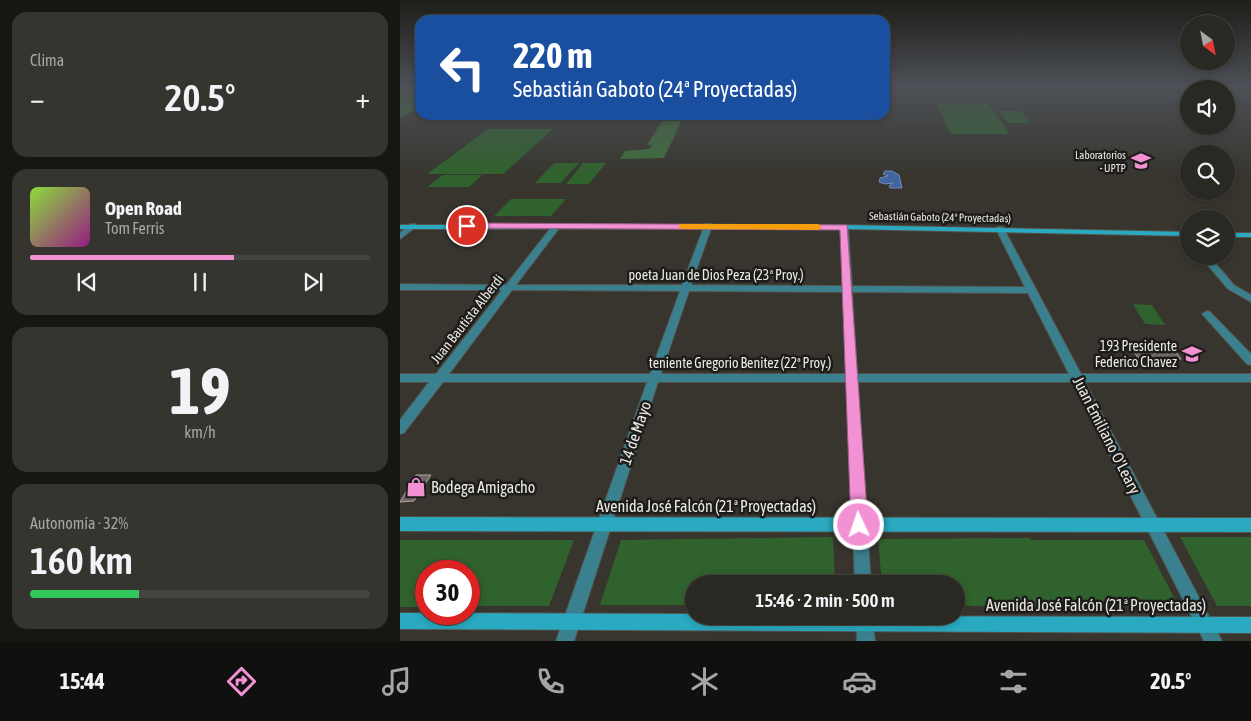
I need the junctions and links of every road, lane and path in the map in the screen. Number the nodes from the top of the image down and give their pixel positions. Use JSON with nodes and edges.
{"nodes":[{"id":1,"x":405,"y":225,"type":"edge"},
{"id":2,"x":708,"y":226,"type":"junction"},
{"id":3,"x":556,"y":227,"type":"junction"},
{"id":4,"x":844,"y":227,"type":"junction"},
{"id":5,"x":1000,"y":229,"type":"junction"},
{"id":6,"x":1235,"y":235,"type":"edge"},
{"id":7,"x":1251,"y":235,"type":"edge"},
{"id":8,"x":1180,"y":236,"type":"edge"},
{"id":9,"x":400,"y":237,"type":"edge"},
{"id":10,"x":1212,"y":265,"type":"edge"},
{"id":11,"x":400,"y":288,"type":"edge"},
{"id":12,"x":509,"y":288,"type":"junction"},
{"id":13,"x":685,"y":288,"type":"junction"},
{"id":14,"x":847,"y":289,"type":"junction"},
{"id":15,"x":1032,"y":290,"type":"junction"},
{"id":16,"x":1251,"y":299,"type":"edge"},
{"id":17,"x":1207,"y":314,"type":"dead end"},
{"id":18,"x":1251,"y":361,"type":"edge"},
{"id":19,"x":400,"y":378,"type":"edge"},
{"id":20,"x":439,"y":378,"type":"junction"},
{"id":21,"x":654,"y":378,"type":"junction"},
{"id":22,"x":852,"y":378,"type":"junction"},
{"id":23,"x":1077,"y":378,"type":"junction"},
{"id":24,"x":1251,"y":378,"type":"edge"},
{"id":25,"x":400,"y":428,"type":"edge"},
{"id":26,"x":400,"y":524,"type":"edge"},
{"id":27,"x":604,"y":524,"type":"junction"},
{"id":28,"x":859,"y":525,"type":"junction"},
{"id":29,"x":1153,"y":525,"type":"junction"},
{"id":30,"x":1251,"y":525,"type":"edge"},
{"id":31,"x":862,"y":575,"type":"edge"},
{"id":32,"x":400,"y":621,"type":"edge"},
{"id":33,"x":685,"y":621,"type":"edge"},
{"id":34,"x":965,"y":621,"type":"edge"},
{"id":35,"x":571,"y":622,"type":"junction"},
{"id":36,"x":1204,"y":624,"type":"junction"},
{"id":37,"x":865,"y":625,"type":"edge"},
{"id":38,"x":1251,"y":625,"type":"edge"},
{"id":39,"x":564,"y":641,"type":"edge"},
{"id":40,"x":866,"y":641,"type":"edge"},
{"id":41,"x":1213,"y":641,"type":"edge"}],
"edges":[{"from":1,"to":3,"type":"main road"},
{"from":1,"to":9,"type":"street"},
{"from":2,"to":3,"type":"main road","name":"Sebastián Gaboto (24ª Proyectadas)"},
{"from":2,"to":4,"type":"main road","name":"Sebastián Gaboto (24ª Proyectadas)"},
{"from":2,"to":13,"type":"street","name":"14 de Mayo"},
{"from":3,"to":12,"type":"street","name":"Juan Bautista Alberdi"},
{"from":4,"to":5,"type":"main road","name":"Sebastián Gaboto (24ª Proyectadas)"},
{"from":4,"to":14,"type":"street"},
{"from":5,"to":8,"type":"main road","name":"Sebastián Gaboto (24ª Proyectadas)"},
{"from":5,"to":15,"type":"street","name":"Juan Emiliano O'Leary"},
{"from":6,"to":7,"type":"main road"},
{"from":10,"to":16,"type":"street"},
{"from":11,"to":12,"type":"street","name":"poeta Juan de Dios Peza (23ª Proy.)"},
{"from":12,"to":13,"type":"street","name":"poeta Juan de Dios Peza (23ª Proy.)"},
{"from":12,"to":20,"type":"street","name":"Juan Bautista Alberdi"},
{"from":13,"to":14,"type":"street","name":"poeta Juan de Dios Peza (23ª Proy.)"},
{"from":13,"to":21,"type":"street","name":"14 de Mayo"},
{"from":14,"to":15,"type":"street","name":"poeta Juan de Dios Peza (23ª Proy.)"},
{"from":14,"to":22,"type":"street"},
{"from":15,"to":23,"type":"street","name":"Juan Emiliano O'Leary"},
{"from":17,"to":18,"type":"street"},
{"from":19,"to":20,"type":"street","name":"teniente Gregorio Benitez (22ª Proy.)"},
{"from":20,"to":21,"type":"street","name":"teniente Gregorio Benitez (22ª Proy.)"},
{"from":20,"to":25,"type":"street","name":"Juan Bautista Alberdi"},
{"from":21,"to":22,"type":"street","name":"teniente Gregorio Benitez (22ª Proy.)"},
{"from":21,"to":27,"type":"street","name":"14 de Mayo"},
{"from":22,"to":23,"type":"street","name":"teniente Gregorio Benitez (22ª Proy.)"},
{"from":22,"to":28,"type":"street"},
{"from":23,"to":24,"type":"street","name":"teniente Gregorio Benitez (22ª Proy.)"},
{"from":23,"to":29,"type":"street","name":"Juan Emiliano O'Leary"},
{"from":26,"to":27,"type":"main road","name":"Avenida José Falcón (21ª Proyectadas)"},
{"from":27,"to":28,"type":"main road","name":"Avenida José Falcón (21ª Proyectadas)"},
{"from":27,"to":35,"type":"street","name":"14 de Mayo"},
{"from":28,"to":29,"type":"main road","name":"Avenida José Falcón (21ª Proyectadas)"},
{"from":28,"to":31,"type":"street"},
{"from":29,"to":30,"type":"main road","name":"Avenida José Falcón (21ª Proyectadas)"},
{"from":29,"to":36,"type":"street","name":"Juan Emiliano O'Leary"},
{"from":32,"to":35,"type":"main road","name":"Avenida José Falcón (21ª Proyectadas)"},
{"from":33,"to":35,"type":"main road","name":"Avenida José Falcón (21ª Proyectadas)"},
{"from":34,"to":36,"type":"main road","name":"Avenida José Falcón (21ª Proyectadas)"},
{"from":35,"to":39,"type":"street","name":"14 de Mayo"},
{"from":36,"to":38,"type":"main road","name":"Avenida José Falcón (21ª Proyectadas)"},
{"from":36,"to":41,"type":"street","name":"Juan Emiliano O'Leary"},
{"from":37,"to":40,"type":"street"}]}
